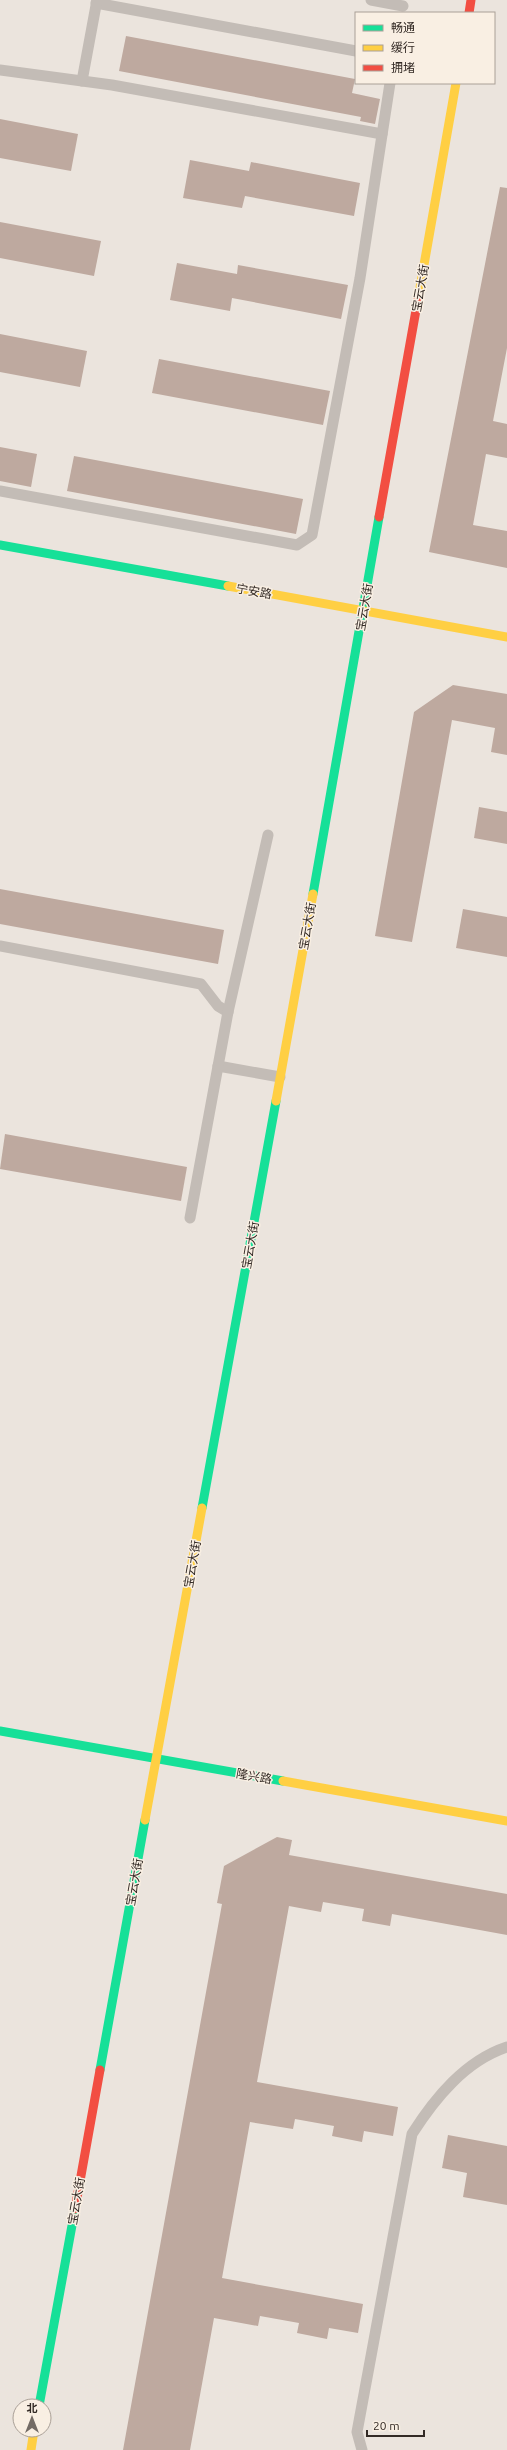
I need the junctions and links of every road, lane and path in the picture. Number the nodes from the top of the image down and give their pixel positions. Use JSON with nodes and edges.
{"nodes":[{"id":1,"x":371,"y":0,"type":"edge"},
{"id":2,"x":471,"y":0,"type":"edge"},
{"id":3,"x":96,"y":1,"type":"edge"},
{"id":4,"x":403,"y":6,"type":"edge"},
{"id":5,"x":469,"y":12,"type":"edge"},
{"id":6,"x":355,"y":51,"type":"edge"},
{"id":7,"x":0,"y":70,"type":"edge"},
{"id":8,"x":82,"y":81,"type":"junction"},
{"id":9,"x":390,"y":84,"type":"edge"},
{"id":10,"x":456,"y":84,"type":"edge"},
{"id":11,"x":382,"y":134,"type":"junction"},
{"id":12,"x":0,"y":491,"type":"edge"},
{"id":13,"x":0,"y":545,"type":"edge"},
{"id":14,"x":363,"y":611,"type":"junction"},
{"id":15,"x":507,"y":636,"type":"edge"},
{"id":16,"x":268,"y":835,"type":"dead end"},
{"id":17,"x":0,"y":946,"type":"edge"},
{"id":18,"x":228,"y":1012,"type":"junction"},
{"id":19,"x":218,"y":1066,"type":"junction"},
{"id":20,"x":280,"y":1077,"type":"junction"},
{"id":21,"x":190,"y":1218,"type":"dead end"},
{"id":22,"x":0,"y":1731,"type":"edge"},
{"id":23,"x":156,"y":1759,"type":"junction"},
{"id":24,"x":507,"y":1821,"type":"edge"},
{"id":25,"x":507,"y":2047,"type":"edge"},
{"id":26,"x":40,"y":2398,"type":"edge"},
{"id":27,"x":33,"y":2438,"type":"edge"},
{"id":28,"x":31,"y":2450,"type":"edge"},
{"id":29,"x":362,"y":2450,"type":"edge"}],
"edges":[{"from":1,"to":4,"type":"lane"},
{"from":2,"to":5,"type":"street"},
{"from":3,"to":6,"type":"lane"},
{"from":3,"to":8,"type":"lane"},
{"from":7,"to":8,"type":"lane"},
{"from":8,"to":11,"type":"lane"},
{"from":9,"to":11,"type":"lane"},
{"from":10,"to":14,"type":"street","name":"宝云大街"},
{"from":11,"to":12,"type":"lane"},
{"from":13,"to":14,"type":"street","name":"宁安路"},
{"from":14,"to":15,"type":"street","name":"宁安路"},
{"from":14,"to":20,"type":"street","name":"宝云大街"},
{"from":16,"to":18,"type":"lane"},
{"from":17,"to":18,"type":"lane"},
{"from":18,"to":19,"type":"lane"},
{"from":19,"to":20,"type":"lane"},
{"from":19,"to":21,"type":"lane"},
{"from":20,"to":23,"type":"street","name":"宝云大街"},
{"from":22,"to":23,"type":"street","name":"隆兴路"},
{"from":23,"to":24,"type":"street","name":"隆兴路"},
{"from":23,"to":26,"type":"street","name":"宝云大街"},
{"from":25,"to":29,"type":"lane"},
{"from":27,"to":28,"type":"street"}]}
